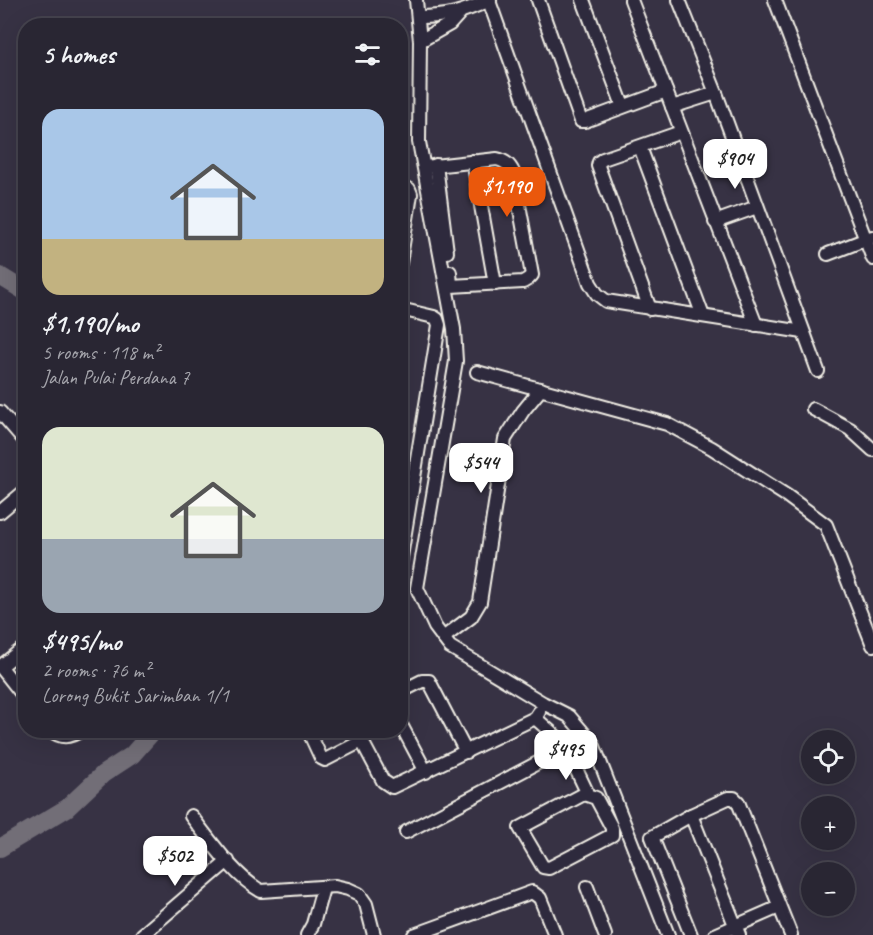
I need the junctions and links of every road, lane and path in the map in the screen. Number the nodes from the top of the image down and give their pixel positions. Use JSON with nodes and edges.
{"nodes":[{"id":1,"x":416,"y":0,"type":"edge"},
{"id":2,"x":489,"y":0,"type":"edge"},
{"id":3,"x":538,"y":0,"type":"edge"},
{"id":4,"x":583,"y":0,"type":"edge"},
{"id":5,"x":631,"y":0,"type":"edge"},
{"id":6,"x":679,"y":0,"type":"edge"},
{"id":7,"x":775,"y":0,"type":"edge"},
{"id":8,"x":459,"y":14,"type":"junction"},
{"id":9,"x":417,"y":17,"type":"junction"},
{"id":10,"x":420,"y":42,"type":"junction"},
{"id":11,"x":666,"y":91,"type":"junction"},
{"id":12,"x":716,"y":93,"type":"junction"},
{"id":13,"x":623,"y":106,"type":"junction"},
{"id":14,"x":672,"y":107,"type":"junction"},
{"id":15,"x":681,"y":132,"type":"junction"},
{"id":16,"x":640,"y":147,"type":"junction"},
{"id":17,"x":473,"y":161,"type":"junction"},
{"id":18,"x":431,"y":166,"type":"junction"},
{"id":19,"x":408,"y":191,"type":"edge"},
{"id":20,"x":757,"y":207,"type":"junction"},
{"id":21,"x":408,"y":213,"type":"edge"},
{"id":22,"x":715,"y":222,"type":"junction"},
{"id":23,"x":869,"y":238,"type":"edge"},
{"id":24,"x":828,"y":254,"type":"dead end"},
{"id":25,"x":873,"y":259,"type":"edge"},
{"id":26,"x":495,"y":284,"type":"junction"},
{"id":27,"x":650,"y":309,"type":"junction"},
{"id":28,"x":408,"y":311,"type":"edge"},
{"id":29,"x":703,"y":316,"type":"junction"},
{"id":30,"x":756,"y":325,"type":"junction"},
{"id":31,"x":803,"y":333,"type":"junction"},
{"id":32,"x":818,"y":371,"type":"dead end"},
{"id":33,"x":477,"y":372,"type":"dead end"},
{"id":34,"x":541,"y":389,"type":"junction"},
{"id":35,"x":813,"y":409,"type":"dead end"},
{"id":36,"x":0,"y":412,"type":"edge"},
{"id":37,"x":18,"y":433,"type":"edge"},
{"id":38,"x":873,"y":450,"type":"edge"},
{"id":39,"x":18,"y":497,"type":"edge"},
{"id":40,"x":0,"y":512,"type":"edge"},
{"id":41,"x":408,"y":514,"type":"edge"},
{"id":42,"x":408,"y":557,"type":"edge"},
{"id":43,"x":421,"y":558,"type":"junction"},
{"id":44,"x":443,"y":638,"type":"junction"},
{"id":45,"x":873,"y":645,"type":"edge"},
{"id":46,"x":18,"y":652,"type":"edge"},
{"id":47,"x":0,"y":667,"type":"edge"},
{"id":48,"x":408,"y":688,"type":"edge"},
{"id":49,"x":18,"y":689,"type":"edge"},
{"id":50,"x":543,"y":703,"type":"junction"},
{"id":51,"x":535,"y":718,"type":"junction"},
{"id":52,"x":312,"y":738,"type":"edge"},
{"id":53,"x":356,"y":738,"type":"edge"},
{"id":54,"x":360,"y":738,"type":"edge"},
{"id":55,"x":408,"y":738,"type":"edge"},
{"id":56,"x":566,"y":748,"type":"junction"},
{"id":57,"x":466,"y":752,"type":"junction"},
{"id":58,"x":426,"y":772,"type":"junction"},
{"id":59,"x":584,"y":794,"type":"junction"},
{"id":60,"x":691,"y":815,"type":"junction"},
{"id":61,"x":190,"y":816,"type":"dead end"},
{"id":62,"x":406,"y":832,"type":"dead end"},
{"id":63,"x":228,"y":861,"type":"junction"},
{"id":64,"x":587,"y":887,"type":"dead end"},
{"id":65,"x":323,"y":888,"type":"junction"},
{"id":66,"x":779,"y":908,"type":"junction"},
{"id":67,"x":738,"y":931,"type":"edge"},
{"id":68,"x":142,"y":935,"type":"edge"},
{"id":69,"x":307,"y":935,"type":"edge"},
{"id":70,"x":374,"y":935,"type":"edge"},
{"id":71,"x":414,"y":935,"type":"edge"},
{"id":72,"x":555,"y":935,"type":"edge"},
{"id":73,"x":605,"y":935,"type":"edge"},
{"id":74,"x":668,"y":935,"type":"edge"},
{"id":75,"x":691,"y":935,"type":"edge"},
{"id":76,"x":715,"y":935,"type":"edge"},
{"id":77,"x":791,"y":935,"type":"edge"}],
"edges":[{"from":1,"to":9,"type":"street"},
{"from":2,"to":8,"type":"street"},
{"from":2,"to":27,"type":"street"},
{"from":3,"to":13,"type":"street"},
{"from":4,"to":13,"type":"street"},
{"from":5,"to":11,"type":"street"},
{"from":6,"to":12,"type":"street"},
{"from":7,"to":23,"type":"street"},
{"from":8,"to":9,"type":"street"},
{"from":8,"to":10,"type":"street"},
{"from":9,"to":10,"type":"street"},
{"from":10,"to":18,"type":"street"},
{"from":11,"to":13,"type":"street"},
{"from":11,"to":14,"type":"street"},
{"from":12,"to":14,"type":"street"},
{"from":12,"to":20,"type":"street"},
{"from":14,"to":15,"type":"street"},
{"from":15,"to":16,"type":"street"},
{"from":15,"to":22,"type":"street"},
{"from":16,"to":27,"type":"street"},
{"from":16,"to":29,"type":"street"},
{"from":17,"to":18,"type":"street"},
{"from":17,"to":26,"type":"street"},
{"from":17,"to":26,"type":"street"},
{"from":18,"to":26,"type":"street"},
{"from":18,"to":43,"type":"street"},
{"from":19,"to":21,"type":"street"},
{"from":20,"to":22,"type":"street"},
{"from":20,"to":31,"type":"street"},
{"from":22,"to":30,"type":"street"},
{"from":23,"to":24,"type":"street"},
{"from":23,"to":25,"type":"street"},
{"from":27,"to":29,"type":"street"},
{"from":28,"to":41,"type":"street"},
{"from":29,"to":30,"type":"street"},
{"from":30,"to":31,"type":"street"},
{"from":31,"to":32,"type":"street"},
{"from":33,"to":34,"type":"street"},
{"from":34,"to":44,"type":"street"},
{"from":34,"to":45,"type":"street"},
{"from":35,"to":38,"type":"street"},
{"from":36,"to":37,"type":"street"},
{"from":39,"to":40,"type":"street"},
{"from":42,"to":43,"type":"street"},
{"from":43,"to":44,"type":"street"},
{"from":44,"to":50,"type":"street"},
{"from":46,"to":47,"type":"street"},
{"from":47,"to":49,"type":"street"},
{"from":48,"to":57,"type":"street"},
{"from":50,"to":51,"type":"street"},
{"from":50,"to":74,"type":"street"},
{"from":51,"to":56,"type":"street"},
{"from":51,"to":57,"type":"street"},
{"from":52,"to":53,"type":"street"},
{"from":54,"to":58,"type":"street"},
{"from":55,"to":58,"type":"street"},
{"from":56,"to":59,"type":"street"},
{"from":56,"to":62,"type":"street"},
{"from":57,"to":58,"type":"street"},
{"from":59,"to":59,"type":"street"},
{"from":60,"to":66,"type":"street"},
{"from":60,"to":67,"type":"street"},
{"from":60,"to":75,"type":"street"},
{"from":61,"to":63,"type":"street"},
{"from":63,"to":65,"type":"street"},
{"from":63,"to":68,"type":"street"},
{"from":64,"to":73,"type":"street"},
{"from":65,"to":69,"type":"street"},
{"from":65,"to":70,"type":"street"},
{"from":66,"to":67,"type":"street"},
{"from":66,"to":77,"type":"street"},
{"from":67,"to":76,"type":"street"},
{"from":71,"to":72,"type":"street"}]}
